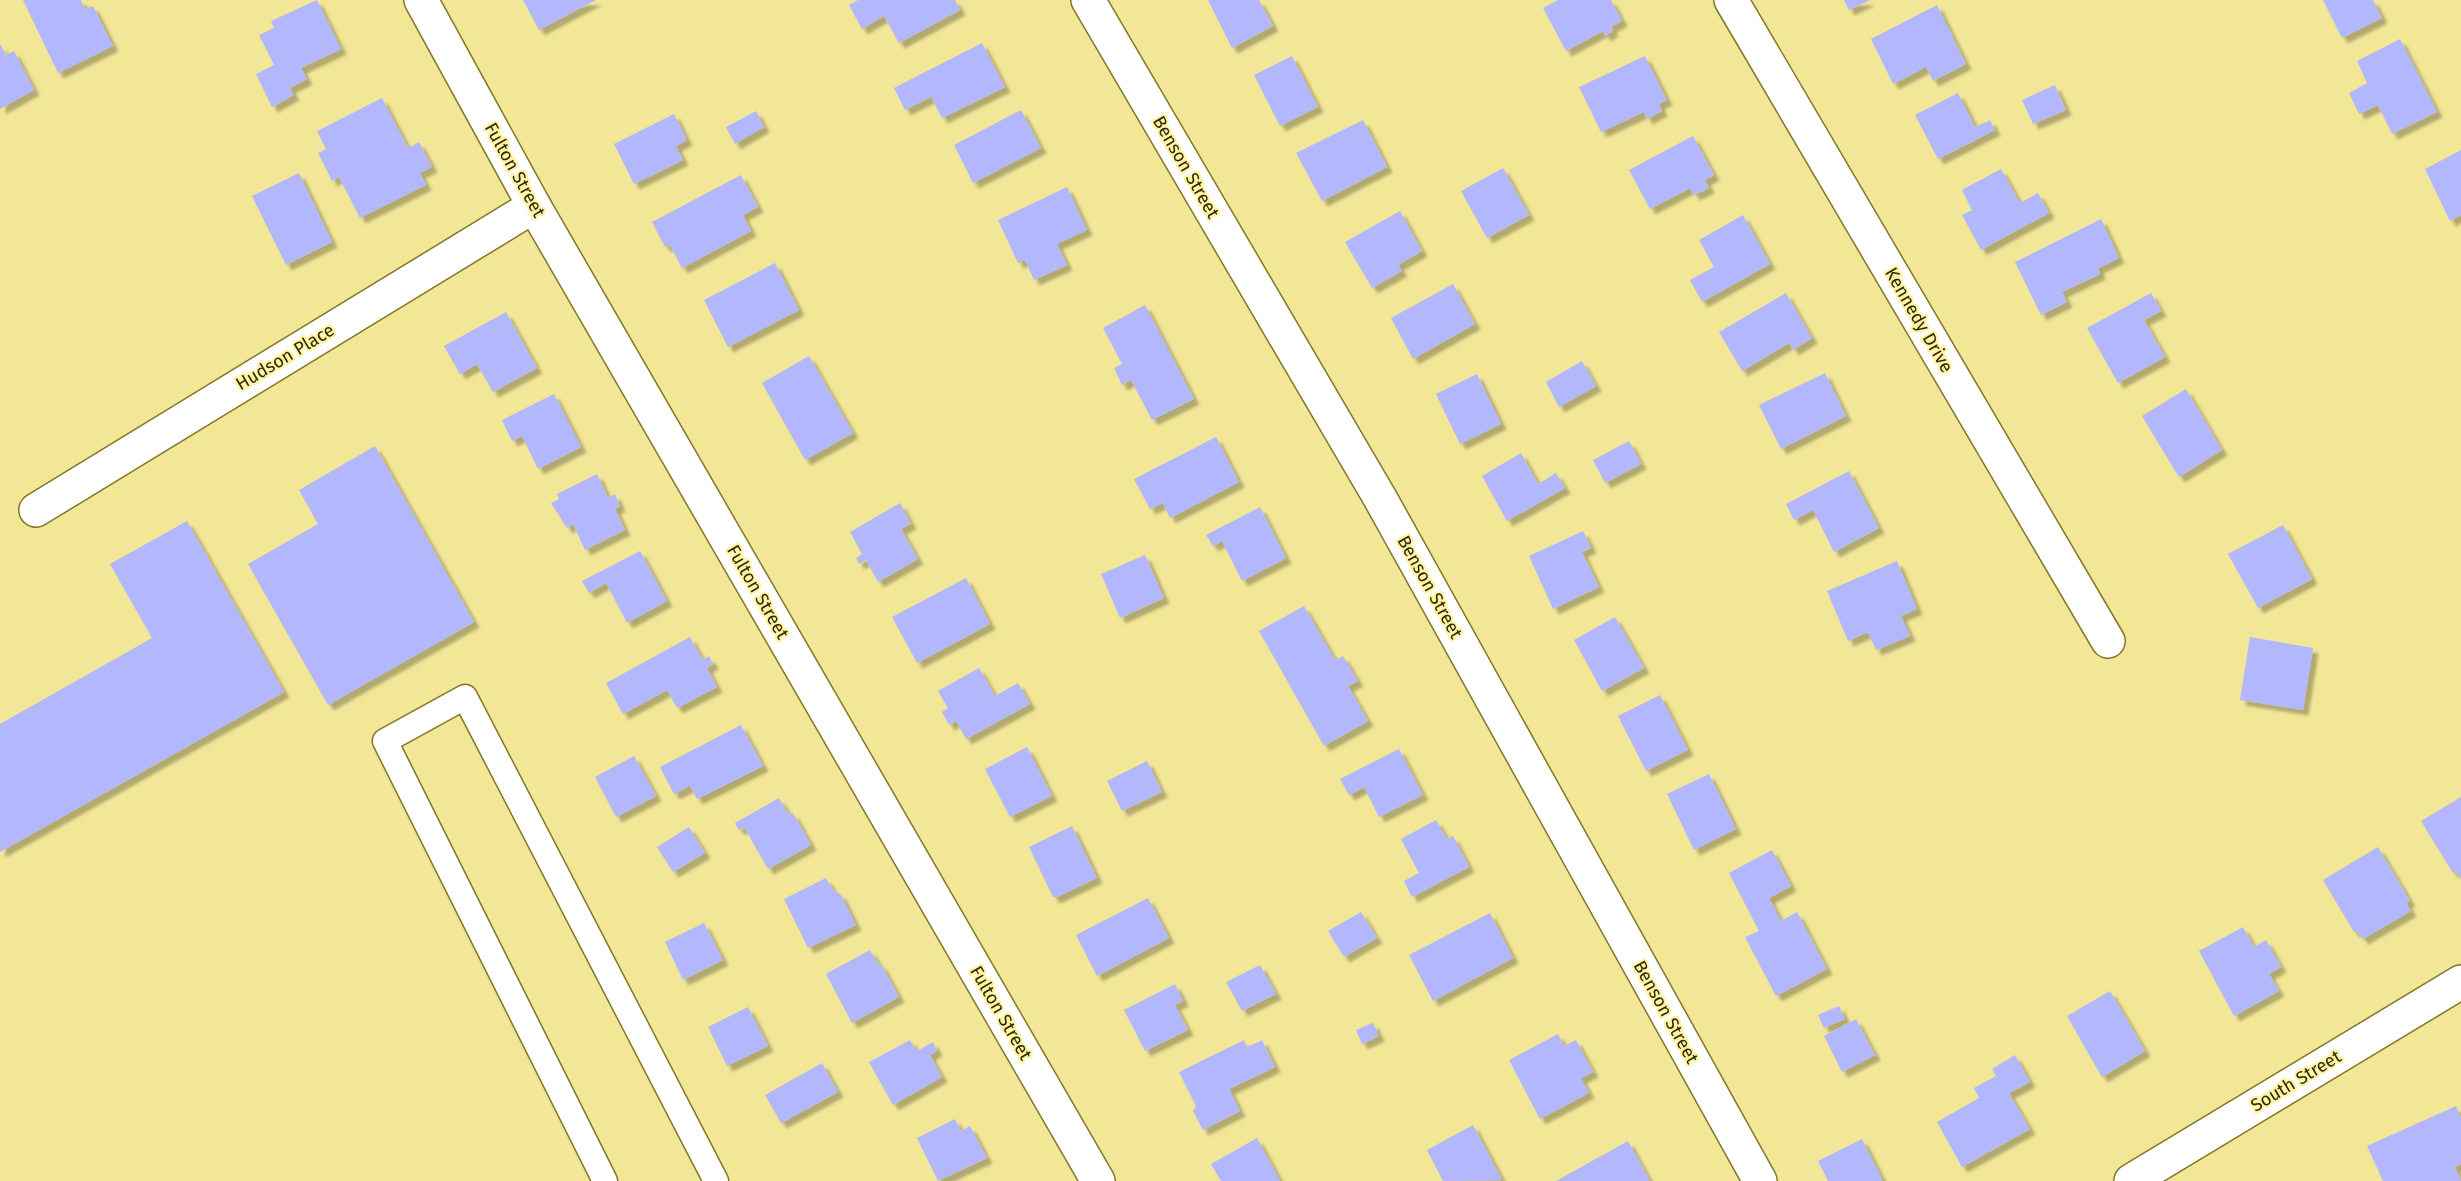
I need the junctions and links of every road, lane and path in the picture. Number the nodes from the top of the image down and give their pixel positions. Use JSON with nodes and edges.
{"nodes":[{"id":1,"x":421,"y":0,"type":"edge"},
{"id":2,"x":1088,"y":0,"type":"edge"},
{"id":3,"x":1731,"y":0,"type":"edge"},
{"id":4,"x":534,"y":206,"type":"junction"},
{"id":5,"x":36,"y":510,"type":"dead end"},
{"id":6,"x":2108,"y":641,"type":"dead end"},
{"id":7,"x":2461,"y":982,"type":"edge"},
{"id":8,"x":605,"y":1181,"type":"edge"},
{"id":9,"x":716,"y":1181,"type":"edge"},
{"id":10,"x":1098,"y":1181,"type":"edge"},
{"id":11,"x":1760,"y":1181,"type":"edge"},
{"id":12,"x":2131,"y":1181,"type":"edge"}],
"edges":[{"from":1,"to":4,"type":"street","name":"Fulton Street"},
{"from":2,"to":11,"type":"street","name":"Benson Street"},
{"from":3,"to":6,"type":"street","name":"Kennedy Drive"},
{"from":4,"to":5,"type":"street","name":"Hudson Place"},
{"from":4,"to":10,"type":"street","name":"Fulton Street"},
{"from":7,"to":12,"type":"street","name":"South Street"},
{"from":8,"to":9,"type":"lane"}]}
